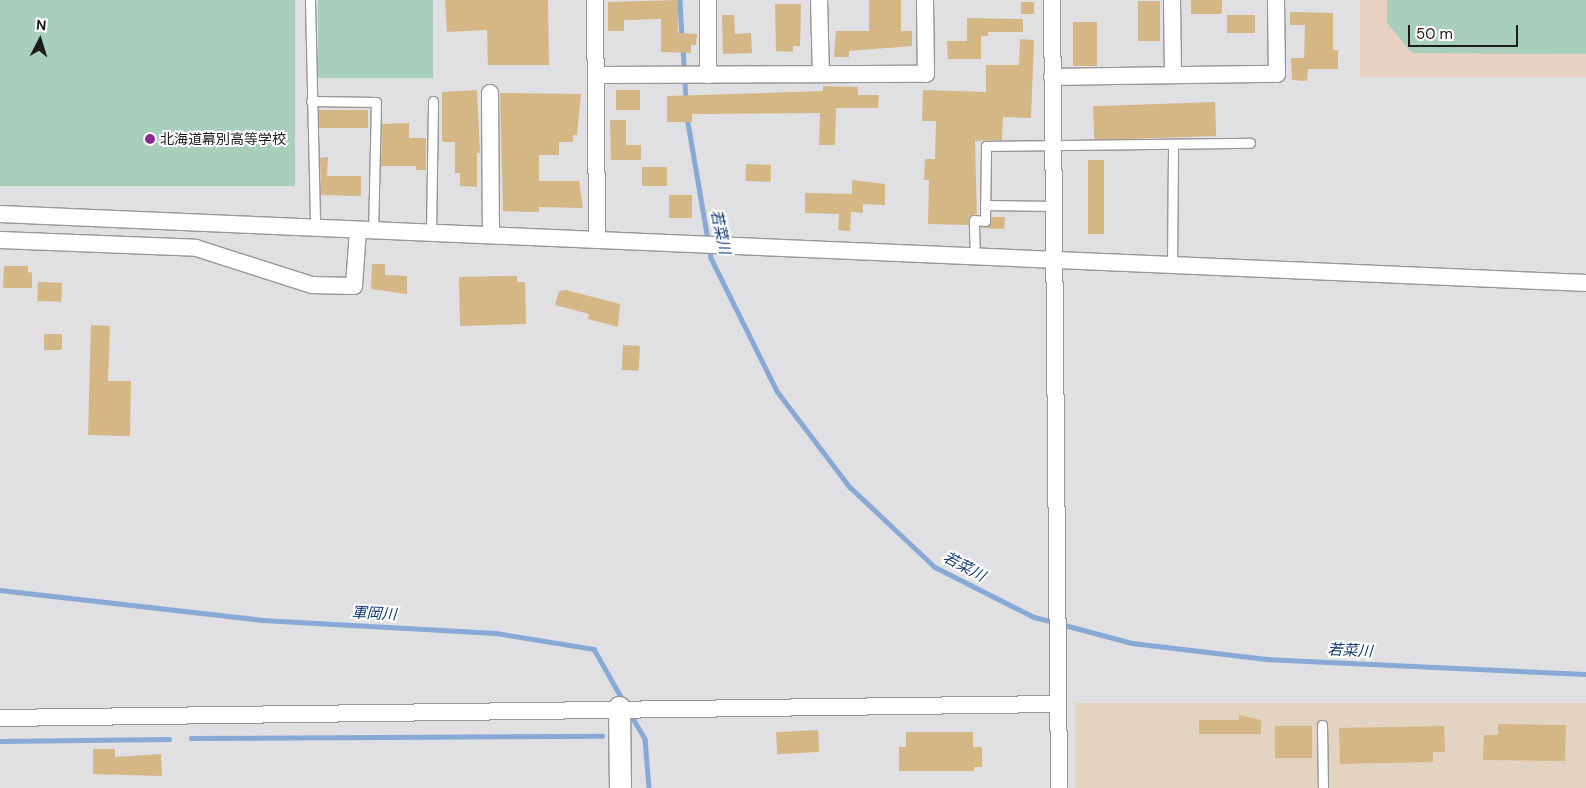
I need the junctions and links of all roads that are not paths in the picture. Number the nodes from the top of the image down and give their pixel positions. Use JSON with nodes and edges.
{"nodes":[{"id":1,"x":310,"y":0,"type":"edge"},
{"id":2,"x":595,"y":0,"type":"edge"},
{"id":3,"x":708,"y":0,"type":"edge"},
{"id":4,"x":819,"y":0,"type":"edge"},
{"id":5,"x":925,"y":0,"type":"edge"},
{"id":6,"x":1052,"y":0,"type":"edge"},
{"id":7,"x":1172,"y":0,"type":"edge"},
{"id":8,"x":1276,"y":0,"type":"edge"},
{"id":9,"x":821,"y":74,"type":"junction"},
{"id":10,"x":596,"y":75,"type":"junction"},
{"id":11,"x":708,"y":75,"type":"junction"},
{"id":12,"x":1173,"y":75,"type":"junction"},
{"id":13,"x":1052,"y":77,"type":"junction"},
{"id":14,"x":490,"y":93,"type":"dead end"},
{"id":15,"x":311,"y":101,"type":"junction"},
{"id":16,"x":434,"y":101,"type":"dead end"},
{"id":17,"x":1250,"y":143,"type":"dead end"},
{"id":18,"x":1173,"y":144,"type":"junction"},
{"id":19,"x":1053,"y":145,"type":"junction"},
{"id":20,"x":985,"y":205,"type":"junction"},
{"id":21,"x":1054,"y":206,"type":"junction"},
{"id":22,"x":0,"y":214,"type":"edge"},
{"id":23,"x":314,"y":228,"type":"junction"},
{"id":24,"x":366,"y":230,"type":"junction"},
{"id":25,"x":431,"y":232,"type":"junction"},
{"id":26,"x":491,"y":235,"type":"junction"},
{"id":27,"x":0,"y":240,"type":"edge"},
{"id":28,"x":597,"y":240,"type":"junction"},
{"id":29,"x":975,"y":256,"type":"junction"},
{"id":30,"x":1054,"y":260,"type":"junction"},
{"id":31,"x":1172,"y":265,"type":"junction"},
{"id":32,"x":1586,"y":283,"type":"edge"},
{"id":33,"x":1058,"y":704,"type":"junction"},
{"id":34,"x":619,"y":708,"type":"junction"},
{"id":35,"x":0,"y":718,"type":"edge"},
{"id":36,"x":1322,"y":725,"type":"dead end"},
{"id":37,"x":620,"y":788,"type":"edge"},
{"id":38,"x":1058,"y":788,"type":"edge"},
{"id":39,"x":1323,"y":788,"type":"edge"}],
"edges":[{"from":1,"to":15,"type":"lane"},
{"from":2,"to":10,"type":"street"},
{"from":3,"to":11,"type":"street"},
{"from":4,"to":9,"type":"street"},
{"from":5,"to":9,"type":"street"},
{"from":6,"to":13,"type":"street"},
{"from":7,"to":12,"type":"street"},
{"from":8,"to":12,"type":"street"},
{"from":9,"to":11,"type":"street"},
{"from":10,"to":11,"type":"street"},
{"from":10,"to":28,"type":"street"},
{"from":12,"to":13,"type":"street"},
{"from":13,"to":19,"type":"street"},
{"from":14,"to":26,"type":"street"},
{"from":15,"to":23,"type":"lane"},
{"from":15,"to":24,"type":"lane"},
{"from":16,"to":25,"type":"lane"},
{"from":17,"to":18,"type":"lane"},
{"from":18,"to":19,"type":"lane"},
{"from":18,"to":31,"type":"lane"},
{"from":19,"to":20,"type":"lane"},
{"from":19,"to":21,"type":"street"},
{"from":20,"to":21,"type":"lane"},
{"from":20,"to":29,"type":"lane"},
{"from":21,"to":30,"type":"street"},
{"from":22,"to":23,"type":"street"},
{"from":23,"to":24,"type":"street"},
{"from":24,"to":25,"type":"street"},
{"from":24,"to":27,"type":"street"},
{"from":25,"to":26,"type":"street"},
{"from":26,"to":28,"type":"street"},
{"from":28,"to":29,"type":"street"},
{"from":29,"to":30,"type":"street"},
{"from":30,"to":31,"type":"street"},
{"from":30,"to":33,"type":"street"},
{"from":31,"to":32,"type":"street"},
{"from":33,"to":34,"type":"street"},
{"from":33,"to":38,"type":"street"},
{"from":34,"to":35,"type":"street"},
{"from":34,"to":37,"type":"street"},
{"from":36,"to":39,"type":"lane"}]}
